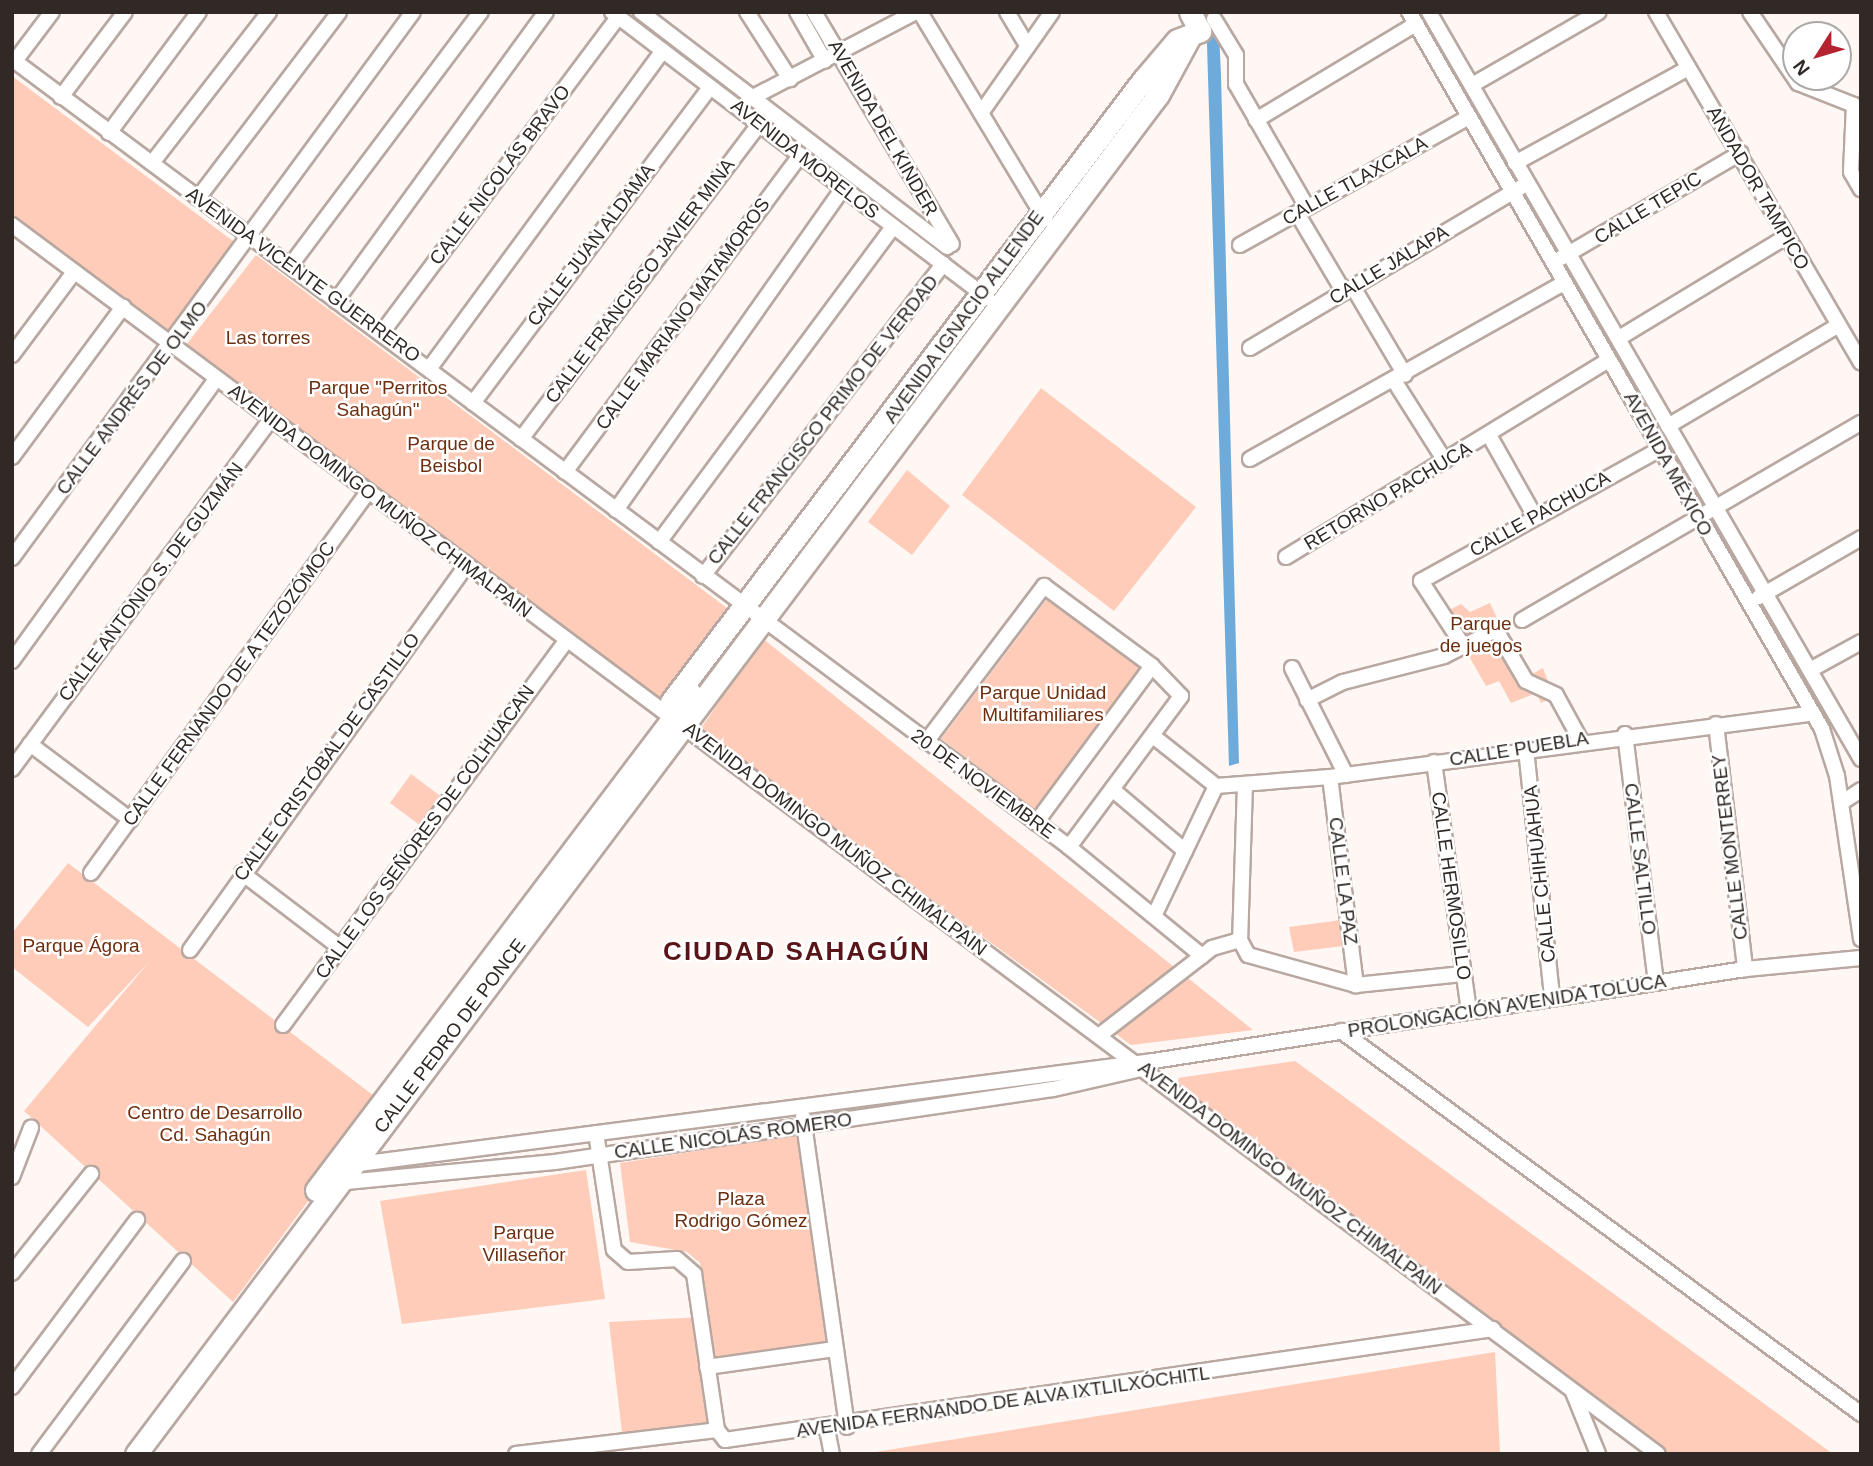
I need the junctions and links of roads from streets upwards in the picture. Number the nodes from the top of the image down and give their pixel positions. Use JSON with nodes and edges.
{"nodes":[{"id":1,"x":52,"y":12,"type":"edge"},
{"id":2,"x":125,"y":12,"type":"edge"},
{"id":3,"x":199,"y":12,"type":"edge"},
{"id":4,"x":269,"y":12,"type":"edge"},
{"id":5,"x":339,"y":12,"type":"edge"},
{"id":6,"x":413,"y":12,"type":"edge"},
{"id":7,"x":481,"y":12,"type":"edge"},
{"id":8,"x":546,"y":12,"type":"edge"},
{"id":9,"x":641,"y":12,"type":"edge"},
{"id":10,"x":747,"y":12,"type":"edge"},
{"id":11,"x":797,"y":12,"type":"edge"},
{"id":12,"x":814,"y":12,"type":"edge"},
{"id":13,"x":918,"y":12,"type":"edge"},
{"id":14,"x":1007,"y":12,"type":"edge"},
{"id":15,"x":1052,"y":12,"type":"edge"},
{"id":16,"x":1429,"y":12,"type":"edge"},
{"id":17,"x":1599,"y":12,"type":"edge"},
{"id":18,"x":1656,"y":12,"type":"edge"},
{"id":19,"x":1750,"y":12,"type":"edge"},
{"id":20,"x":615,"y":15,"type":"edge"},
{"id":21,"x":1413,"y":18,"type":"edge"},
{"id":22,"x":1203,"y":22,"type":"edge"},
{"id":23,"x":1027,"y":44,"type":"junction"},
{"id":24,"x":663,"y":51,"type":"junction"},
{"id":25,"x":840,"y":53,"type":"junction"},
{"id":26,"x":14,"y":60,"type":"edge"},
{"id":27,"x":825,"y":61,"type":"junction"},
{"id":28,"x":1686,"y":69,"type":"junction"},
{"id":29,"x":790,"y":79,"type":"junction"},
{"id":30,"x":1472,"y":85,"type":"junction"},
{"id":31,"x":710,"y":87,"type":"junction"},
{"id":32,"x":755,"y":96,"type":"junction"},
{"id":33,"x":61,"y":97,"type":"junction"},
{"id":34,"x":1858,"y":103,"type":"edge"},
{"id":35,"x":981,"y":113,"type":"junction"},
{"id":36,"x":1469,"y":117,"type":"junction"},
{"id":37,"x":1256,"y":120,"type":"junction"},
{"id":38,"x":760,"y":123,"type":"junction"},
{"id":39,"x":109,"y":133,"type":"junction"},
{"id":40,"x":1741,"y":153,"type":"junction"},
{"id":41,"x":800,"y":155,"type":"junction"},
{"id":42,"x":152,"y":163,"type":"junction"},
{"id":43,"x":1515,"y":163,"type":"junction"},
{"id":44,"x":1528,"y":184,"type":"junction"},
{"id":45,"x":843,"y":188,"type":"junction"},
{"id":46,"x":1861,"y":189,"type":"edge"},
{"id":47,"x":1513,"y":192,"type":"junction"},
{"id":48,"x":198,"y":198,"type":"junction"},
{"id":49,"x":1302,"y":210,"type":"junction"},
{"id":50,"x":1046,"y":220,"type":"junction"},
{"id":51,"x":12,"y":225,"type":"edge"},
{"id":52,"x":893,"y":227,"type":"junction"},
{"id":53,"x":252,"y":237,"type":"junction"},
{"id":54,"x":1786,"y":237,"type":"junction"},
{"id":55,"x":1240,"y":245,"type":"dead end"},
{"id":56,"x":949,"y":246,"type":"joint"},
{"id":57,"x":1568,"y":256,"type":"junction"},
{"id":58,"x":1553,"y":261,"type":"junction"},
{"id":59,"x":943,"y":264,"type":"junction"},
{"id":60,"x":290,"y":266,"type":"junction"},
{"id":61,"x":74,"y":272,"type":"junction"},
{"id":62,"x":1565,"y":282,"type":"junction"},
{"id":63,"x":1348,"y":290,"type":"junction"},
{"id":64,"x":990,"y":300,"type":"junction"},
{"id":65,"x":336,"y":301,"type":"junction"},
{"id":66,"x":122,"y":307,"type":"junction"},
{"id":67,"x":1837,"y":326,"type":"junction"},
{"id":68,"x":381,"y":334,"type":"junction"},
{"id":69,"x":1619,"y":338,"type":"junction"},
{"id":70,"x":172,"y":345,"type":"junction"},
{"id":71,"x":1250,"y":348,"type":"dead end"},
{"id":72,"x":12,"y":355,"type":"edge"},
{"id":73,"x":1609,"y":360,"type":"junction"},
{"id":74,"x":1861,"y":363,"type":"edge"},
{"id":75,"x":429,"y":369,"type":"junction"},
{"id":76,"x":216,"y":379,"type":"junction"},
{"id":77,"x":1400,"y":379,"type":"junction"},
{"id":78,"x":473,"y":403,"type":"junction"},
{"id":79,"x":270,"y":420,"type":"junction"},
{"id":80,"x":1861,"y":423,"type":"edge"},
{"id":81,"x":1668,"y":426,"type":"junction"},
{"id":82,"x":1489,"y":435,"type":"junction"},
{"id":83,"x":521,"y":439,"type":"junction"},
{"id":84,"x":1660,"y":449,"type":"junction"},
{"id":85,"x":12,"y":457,"type":"edge"},
{"id":86,"x":1250,"y":459,"type":"dead end"},
{"id":87,"x":1445,"y":461,"type":"junction"},
{"id":88,"x":565,"y":472,"type":"junction"},
{"id":89,"x":367,"y":494,"type":"junction"},
{"id":90,"x":1716,"y":509,"type":"junction"},
{"id":91,"x":616,"y":510,"type":"junction"},
{"id":92,"x":1534,"y":513,"type":"junction"},
{"id":93,"x":1699,"y":520,"type":"junction"},
{"id":94,"x":1861,"y":538,"type":"edge"},
{"id":95,"x":659,"y":542,"type":"junction"},
{"id":96,"x":1286,"y":557,"type":"dead end"},
{"id":97,"x":12,"y":558,"type":"edge"},
{"id":98,"x":466,"y":566,"type":"junction"},
{"id":99,"x":703,"y":576,"type":"junction"},
{"id":100,"x":1764,"y":594,"type":"junction"},
{"id":101,"x":1746,"y":603,"type":"junction"},
{"id":102,"x":755,"y":613,"type":"junction"},
{"id":103,"x":1522,"y":620,"type":"dead end"},
{"id":104,"x":568,"y":640,"type":"junction"},
{"id":105,"x":1861,"y":642,"type":"edge"},
{"id":106,"x":1464,"y":647,"type":"junction"},
{"id":107,"x":12,"y":661,"type":"edge"},
{"id":108,"x":1152,"y":666,"type":"junction"},
{"id":109,"x":1292,"y":668,"type":"dead end"},
{"id":110,"x":1810,"y":670,"type":"junction"},
{"id":111,"x":1307,"y":700,"type":"junction"},
{"id":112,"x":1813,"y":713,"type":"junction"},
{"id":113,"x":676,"y":720,"type":"junction"},
{"id":114,"x":1716,"y":724,"type":"junction"},
{"id":115,"x":1625,"y":734,"type":"junction"},
{"id":116,"x":1153,"y":736,"type":"junction"},
{"id":117,"x":1580,"y":739,"type":"junction"},
{"id":118,"x":926,"y":742,"type":"junction"},
{"id":119,"x":30,"y":744,"type":"junction"},
{"id":120,"x":1526,"y":749,"type":"junction"},
{"id":121,"x":1861,"y":759,"type":"edge"},
{"id":122,"x":1434,"y":762,"type":"junction"},
{"id":123,"x":12,"y":769,"type":"edge"},
{"id":124,"x":1346,"y":775,"type":"junction"},
{"id":125,"x":1330,"y":777,"type":"junction"},
{"id":126,"x":1230,"y":784,"type":"junction"},
{"id":127,"x":1112,"y":789,"type":"junction"},
{"id":128,"x":1861,"y":790,"type":"edge"},
{"id":129,"x":1841,"y":803,"type":"junction"},
{"id":130,"x":131,"y":820,"type":"junction"},
{"id":131,"x":1036,"y":823,"type":"junction"},
{"id":132,"x":1069,"y":847,"type":"junction"},
{"id":133,"x":1185,"y":851,"type":"junction"},
{"id":134,"x":91,"y":873,"type":"dead end"},
{"id":135,"x":242,"y":873,"type":"junction"},
{"id":136,"x":1155,"y":915,"type":"junction"},
{"id":137,"x":1861,"y":939,"type":"edge"},
{"id":138,"x":1234,"y":943,"type":"junction"},
{"id":139,"x":339,"y":947,"type":"junction"},
{"id":140,"x":190,"y":950,"type":"dead end"},
{"id":141,"x":1202,"y":956,"type":"junction"},
{"id":142,"x":1861,"y":958,"type":"edge"},
{"id":143,"x":1745,"y":969,"type":"junction"},
{"id":144,"x":1462,"y":974,"type":"junction"},
{"id":145,"x":1656,"y":983,"type":"junction"},
{"id":146,"x":1356,"y":985,"type":"junction"},
{"id":147,"x":1552,"y":998,"type":"junction"},
{"id":148,"x":1469,"y":1010,"type":"junction"},
{"id":149,"x":283,"y":1025,"type":"dead end"},
{"id":150,"x":1341,"y":1031,"type":"junction"},
{"id":151,"x":1100,"y":1035,"type":"junction"},
{"id":152,"x":1143,"y":1064,"type":"junction"},
{"id":153,"x":1050,"y":1073,"type":"junction"},
{"id":154,"x":1053,"y":1089,"type":"junction"},
{"id":155,"x":802,"y":1105,"type":"junction"},
{"id":156,"x":671,"y":1123,"type":"junction"},
{"id":157,"x":805,"y":1126,"type":"junction"},
{"id":158,"x":31,"y":1128,"type":"dead end"},
{"id":159,"x":596,"y":1133,"type":"junction"},
{"id":160,"x":673,"y":1145,"type":"junction"},
{"id":161,"x":600,"y":1155,"type":"junction"},
{"id":162,"x":91,"y":1174,"type":"dead end"},
{"id":163,"x":337,"y":1175,"type":"junction"},
{"id":164,"x":12,"y":1177,"type":"edge"},
{"id":165,"x":137,"y":1220,"type":"dead end"},
{"id":166,"x":183,"y":1261,"type":"dead end"},
{"id":167,"x":12,"y":1273,"type":"edge"},
{"id":168,"x":1493,"y":1329,"type":"junction"},
{"id":169,"x":835,"y":1349,"type":"junction"},
{"id":170,"x":707,"y":1367,"type":"junction"},
{"id":171,"x":12,"y":1387,"type":"edge"},
{"id":172,"x":1573,"y":1391,"type":"junction"},
{"id":173,"x":1861,"y":1415,"type":"edge"},
{"id":174,"x":847,"y":1427,"type":"junction"},
{"id":175,"x":827,"y":1429,"type":"junction"},
{"id":176,"x":717,"y":1430,"type":"junction"},
{"id":177,"x":39,"y":1454,"type":"edge"},
{"id":178,"x":121,"y":1454,"type":"edge"},
{"id":179,"x":136,"y":1454,"type":"edge"},
{"id":180,"x":516,"y":1454,"type":"edge"},
{"id":181,"x":832,"y":1454,"type":"edge"},
{"id":182,"x":1598,"y":1454,"type":"edge"},
{"id":183,"x":1658,"y":1454,"type":"edge"}],
"edges":[{"from":1,"to":26,"type":"street"},
{"from":2,"to":33,"type":"street"},
{"from":3,"to":39,"type":"street"},
{"from":4,"to":42,"type":"street"},
{"from":5,"to":48,"type":"street"},
{"from":6,"to":53,"type":"street","name":"CALLE ANDRÉS DE OLMO"},
{"from":7,"to":60,"type":"street"},
{"from":8,"to":65,"type":"street"},
{"from":9,"to":32,"type":"street","name":"AVENIDA MORELOS"},
{"from":10,"to":29,"type":"street"},
{"from":11,"to":27,"type":"street"},
{"from":12,"to":25,"type":"street","name":"AVENIDA DEL KINDER"},
{"from":13,"to":25,"type":"street"},
{"from":13,"to":35,"type":"street"},
{"from":14,"to":23,"type":"street"},
{"from":15,"to":23,"type":"street"},
{"from":16,"to":30,"type":"street","name":"AVENIDA MÉXICO"},
{"from":17,"to":30,"type":"street"},
{"from":18,"to":28,"type":"street","name":"ANDADOR TAMPICO"},
{"from":19,"to":34,"type":"street"},
{"from":20,"to":24,"type":"street","name":"AVENIDA MORELOS"},
{"from":20,"to":68,"type":"street","name":"CALLE NICOLÁS BRAVO"},
{"from":21,"to":36,"type":"street","name":"AVENIDA MÉXICO"},
{"from":21,"to":37,"type":"street"},
{"from":22,"to":37,"type":"street"},
{"from":22,"to":50,"type":"street","name":"AVENIDA IGNACIO ALLENDE"},
{"from":23,"to":35,"type":"street"},
{"from":24,"to":31,"type":"street","name":"AVENIDA MORELOS"},
{"from":24,"to":75,"type":"street"},
{"from":25,"to":27,"type":"street"},
{"from":25,"to":56,"type":"street","name":"AVENIDA DEL KINDER"},
{"from":26,"to":33,"type":"street","name":"AVENIDA VICENTE GUERRERO"},
{"from":27,"to":29,"type":"street"},
{"from":28,"to":40,"type":"street","name":"ANDADOR TAMPICO"},
{"from":28,"to":43,"type":"street"},
{"from":29,"to":32,"type":"street"},
{"from":30,"to":43,"type":"street","name":"AVENIDA MÉXICO"},
{"from":31,"to":38,"type":"street","name":"AVENIDA MORELOS"},
{"from":31,"to":78,"type":"street","name":"CALLE JUAN ALDAMA"},
{"from":32,"to":56,"type":"street","name":"AVENIDA MORELOS"},
{"from":33,"to":39,"type":"street","name":"AVENIDA VICENTE GUERRERO"},
{"from":34,"to":46,"type":"street"},
{"from":35,"to":50,"type":"street"},
{"from":36,"to":47,"type":"street","name":"AVENIDA MÉXICO"},
{"from":36,"to":49,"type":"street","name":"CALLE TLAXCALA"},
{"from":37,"to":49,"type":"street"},
{"from":38,"to":41,"type":"street","name":"AVENIDA MORELOS"},
{"from":38,"to":83,"type":"street","name":"CALLE FRANCISCO JAVIER MINA"},
{"from":39,"to":42,"type":"street","name":"AVENIDA VICENTE GUERRERO"},
{"from":40,"to":54,"type":"street","name":"ANDADOR TAMPICO"},
{"from":40,"to":57,"type":"street","name":"CALLE TEPIC"},
{"from":41,"to":45,"type":"street","name":"AVENIDA MORELOS"},
{"from":41,"to":88,"type":"street","name":"CALLE MARIANO MATAMOROS"},
{"from":42,"to":48,"type":"street","name":"AVENIDA VICENTE GUERRERO"},
{"from":43,"to":44,"type":"street","name":"AVENIDA MÉXICO"},
{"from":44,"to":47,"type":"street","name":"CALLE JALAPA"},
{"from":44,"to":57,"type":"street","name":"AVENIDA MÉXICO"},
{"from":45,"to":52,"type":"street","name":"AVENIDA MORELOS"},
{"from":45,"to":91,"type":"street"},
{"from":47,"to":58,"type":"street","name":"AVENIDA MÉXICO"},
{"from":47,"to":63,"type":"street","name":"CALLE JALAPA"},
{"from":48,"to":53,"type":"street","name":"AVENIDA VICENTE GUERRERO"},
{"from":49,"to":55,"type":"street","name":"CALLE TLAXCALA"},
{"from":49,"to":63,"type":"street"},
{"from":50,"to":64,"type":"street","name":"AVENIDA IGNACIO ALLENDE"},
{"from":51,"to":61,"type":"street","name":"AVENIDA DOMINGO MUÑOZ CHIMALPAIN"},
{"from":52,"to":59,"type":"street","name":"AVENIDA MORELOS"},
{"from":52,"to":95,"type":"street"},
{"from":53,"to":60,"type":"street","name":"AVENIDA VICENTE GUERRERO"},
{"from":53,"to":70,"type":"street","name":"CALLE ANDRÉS DE OLMO"},
{"from":54,"to":67,"type":"street","name":"ANDADOR TAMPICO"},
{"from":54,"to":69,"type":"street"},
{"from":57,"to":58,"type":"street","name":"CALLE TEPIC"},
{"from":57,"to":69,"type":"street","name":"AVENIDA MÉXICO"},
{"from":58,"to":62,"type":"street","name":"AVENIDA MÉXICO"},
{"from":59,"to":64,"type":"street","name":"AVENIDA MORELOS"},
{"from":59,"to":99,"type":"street","name":"CALLE FRANCISCO PRIMO DE VERDAD"},
{"from":60,"to":65,"type":"street","name":"AVENIDA VICENTE GUERRERO"},
{"from":61,"to":66,"type":"street","name":"AVENIDA DOMINGO MUÑOZ CHIMALPAIN"},
{"from":61,"to":72,"type":"street"},
{"from":62,"to":73,"type":"street","name":"AVENIDA MÉXICO"},
{"from":62,"to":77,"type":"street"},
{"from":63,"to":71,"type":"street","name":"CALLE JALAPA"},
{"from":63,"to":77,"type":"street"},
{"from":64,"to":102,"type":"street","name":"AVENIDA IGNACIO ALLENDE"},
{"from":65,"to":68,"type":"street","name":"AVENIDA VICENTE GUERRERO"},
{"from":66,"to":70,"type":"street","name":"AVENIDA DOMINGO MUÑOZ CHIMALPAIN"},
{"from":66,"to":85,"type":"street"},
{"from":67,"to":74,"type":"street","name":"ANDADOR TAMPICO"},
{"from":67,"to":81,"type":"street"},
{"from":68,"to":75,"type":"street","name":"AVENIDA VICENTE GUERRERO"},
{"from":69,"to":81,"type":"street","name":"AVENIDA MÉXICO"},
{"from":70,"to":76,"type":"street","name":"AVENIDA DOMINGO MUÑOZ CHIMALPAIN"},
{"from":70,"to":97,"type":"street","name":"CALLE ANDRÉS DE OLMO"},
{"from":73,"to":82,"type":"street","name":"RETORNO PACHUCA"},
{"from":73,"to":84,"type":"street","name":"AVENIDA MÉXICO"},
{"from":75,"to":78,"type":"street","name":"AVENIDA VICENTE GUERRERO"},
{"from":76,"to":79,"type":"street","name":"AVENIDA DOMINGO MUÑOZ CHIMALPAIN"},
{"from":76,"to":107,"type":"street"},
{"from":77,"to":86,"type":"street"},
{"from":77,"to":87,"type":"street"},
{"from":78,"to":83,"type":"street","name":"AVENIDA VICENTE GUERRERO"},
{"from":79,"to":89,"type":"street","name":"AVENIDA DOMINGO MUÑOZ CHIMALPAIN"},
{"from":79,"to":119,"type":"street","name":"CALLE ANTONIO S. DE GUZMÁN"},
{"from":80,"to":90,"type":"street"},
{"from":81,"to":90,"type":"street","name":"AVENIDA MÉXICO"},
{"from":82,"to":87,"type":"street","name":"RETORNO PACHUCA"},
{"from":82,"to":92,"type":"street","name":"RETORNO PACHUCA"},
{"from":83,"to":88,"type":"street","name":"AVENIDA VICENTE GUERRERO"},
{"from":84,"to":92,"type":"street","name":"CALLE PACHUCA"},
{"from":84,"to":93,"type":"street","name":"AVENIDA MÉXICO"},
{"from":87,"to":96,"type":"street","name":"RETORNO PACHUCA"},
{"from":88,"to":91,"type":"street","name":"AVENIDA VICENTE GUERRERO"},
{"from":89,"to":98,"type":"street","name":"AVENIDA DOMINGO MUÑOZ CHIMALPAIN"},
{"from":89,"to":130,"type":"street","name":"CALLE FERNANDO DE A TEZOZÓMOC"},
{"from":90,"to":93,"type":"street"},
{"from":90,"to":100,"type":"street","name":"AVENIDA MÉXICO"},
{"from":91,"to":95,"type":"street","name":"AVENIDA VICENTE GUERRERO"},
{"from":92,"to":106,"type":"street","name":"CALLE PACHUCA"},
{"from":93,"to":101,"type":"street","name":"AVENIDA MÉXICO"},
{"from":93,"to":103,"type":"street"},
{"from":94,"to":100,"type":"street"},
{"from":95,"to":99,"type":"street","name":"AVENIDA VICENTE GUERRERO"},
{"from":98,"to":104,"type":"street","name":"AVENIDA DOMINGO MUÑOZ CHIMALPAIN"},
{"from":98,"to":135,"type":"street","name":"CALLE CRISTÓBAL DE CASTILLO"},
{"from":99,"to":102,"type":"street","name":"AVENIDA VICENTE GUERRERO"},
{"from":100,"to":101,"type":"street"},
{"from":100,"to":110,"type":"street","name":"AVENIDA MÉXICO"},
{"from":101,"to":112,"type":"street","name":"AVENIDA MÉXICO"},
{"from":102,"to":113,"type":"street","name":"CALLE PEDRO DE PONCE"},
{"from":102,"to":118,"type":"street","name":"20 DE NOVIEMBRE"},
{"from":104,"to":113,"type":"street","name":"AVENIDA DOMINGO MUÑOZ CHIMALPAIN"},
{"from":104,"to":139,"type":"street","name":"CALLE LOS SEÑORES DE COLHUACAN"},
{"from":105,"to":110,"type":"street"},
{"from":106,"to":111,"type":"street"},
{"from":106,"to":117,"type":"street"},
{"from":108,"to":116,"type":"street"},
{"from":108,"to":118,"type":"street"},
{"from":108,"to":131,"type":"street"},
{"from":109,"to":111,"type":"street"},
{"from":110,"to":121,"type":"street","name":"AVENIDA MÉXICO"},
{"from":111,"to":124,"type":"street"},
{"from":112,"to":114,"type":"street","name":"CALLE PUEBLA"},
{"from":112,"to":129,"type":"street","name":"AVENIDA MÉXICO"},
{"from":113,"to":151,"type":"street","name":"AVENIDA DOMINGO MUÑOZ CHIMALPAIN"},
{"from":113,"to":163,"type":"street","name":"CALLE PEDRO DE PONCE"},
{"from":114,"to":115,"type":"street","name":"CALLE PUEBLA"},
{"from":114,"to":143,"type":"street","name":"CALLE MONTERREY"},
{"from":115,"to":117,"type":"street","name":"CALLE PUEBLA"},
{"from":115,"to":145,"type":"street","name":"CALLE SALTILLO"},
{"from":116,"to":126,"type":"street"},
{"from":116,"to":127,"type":"street"},
{"from":117,"to":120,"type":"street","name":"CALLE PUEBLA"},
{"from":118,"to":131,"type":"street","name":"20 DE NOVIEMBRE"},
{"from":119,"to":123,"type":"street","name":"CALLE ANTONIO S. DE GUZMÁN"},
{"from":119,"to":130,"type":"street"},
{"from":120,"to":122,"type":"street","name":"CALLE PUEBLA"},
{"from":120,"to":147,"type":"street","name":"CALLE CHIHUAHUA"},
{"from":122,"to":124,"type":"street","name":"CALLE PUEBLA"},
{"from":122,"to":144,"type":"street","name":"CALLE HERMOSILLO"},
{"from":124,"to":125,"type":"street","name":"CALLE PUEBLA"},
{"from":125,"to":126,"type":"street","name":"CALLE PUEBLA"},
{"from":125,"to":146,"type":"street","name":"CALLE LA PAZ"},
{"from":126,"to":133,"type":"street"},
{"from":126,"to":138,"type":"street"},
{"from":127,"to":132,"type":"street"},
{"from":127,"to":133,"type":"street"},
{"from":128,"to":129,"type":"street"},
{"from":129,"to":137,"type":"street","name":"AVENIDA MÉXICO"},
{"from":130,"to":134,"type":"street","name":"CALLE FERNANDO DE A TEZOZÓMOC"},
{"from":131,"to":132,"type":"street","name":"20 DE NOVIEMBRE"},
{"from":132,"to":136,"type":"street","name":"20 DE NOVIEMBRE"},
{"from":133,"to":136,"type":"street"},
{"from":135,"to":139,"type":"street"},
{"from":135,"to":140,"type":"street","name":"CALLE CRISTÓBAL DE CASTILLO"},
{"from":136,"to":141,"type":"street","name":"20 DE NOVIEMBRE"},
{"from":138,"to":141,"type":"street"},
{"from":138,"to":146,"type":"street"},
{"from":139,"to":149,"type":"street","name":"CALLE LOS SEÑORES DE COLHUACAN"},
{"from":141,"to":151,"type":"street"},
{"from":142,"to":143,"type":"street","name":"PROLONGACIÓN AVENIDA TOLUCA"},
{"from":143,"to":145,"type":"street","name":"PROLONGACIÓN AVENIDA TOLUCA"},
{"from":144,"to":146,"type":"street"},
{"from":144,"to":148,"type":"street","name":"CALLE HERMOSILLO"},
{"from":145,"to":147,"type":"street","name":"PROLONGACIÓN AVENIDA TOLUCA"},
{"from":147,"to":148,"type":"street","name":"PROLONGACIÓN AVENIDA TOLUCA"},
{"from":148,"to":150,"type":"street","name":"PROLONGACIÓN AVENIDA TOLUCA"},
{"from":150,"to":152,"type":"street","name":"PROLONGACIÓN AVENIDA TOLUCA"},
{"from":150,"to":173,"type":"street"},
{"from":151,"to":152,"type":"street","name":"AVENIDA DOMINGO MUÑOZ CHIMALPAIN"},
{"from":152,"to":153,"type":"street","name":"CALLE NICOLÁS ROMERO"},
{"from":152,"to":154,"type":"street","name":"CALLE NICOLÁS ROMERO"},
{"from":152,"to":168,"type":"street","name":"AVENIDA DOMINGO MUÑOZ CHIMALPAIN"},
{"from":153,"to":154,"type":"street"},
{"from":153,"to":155,"type":"street","name":"CALLE NICOLÁS ROMERO"},
{"from":154,"to":157,"type":"street","name":"CALLE NICOLÁS ROMERO"},
{"from":155,"to":156,"type":"street","name":"CALLE NICOLÁS ROMERO"},
{"from":155,"to":157,"type":"street"},
{"from":156,"to":159,"type":"street","name":"CALLE NICOLÁS ROMERO"},
{"from":156,"to":160,"type":"street"},
{"from":157,"to":160,"type":"street","name":"CALLE NICOLÁS ROMERO"},
{"from":157,"to":169,"type":"street"},
{"from":158,"to":164,"type":"street"},
{"from":159,"to":161,"type":"street"},
{"from":159,"to":163,"type":"street","name":"CALLE NICOLÁS ROMERO"},
{"from":160,"to":161,"type":"street","name":"CALLE NICOLÁS ROMERO"},
{"from":161,"to":163,"type":"street","name":"CALLE NICOLÁS ROMERO"},
{"from":161,"to":170,"type":"street"},
{"from":162,"to":167,"type":"street"},
{"from":163,"to":178,"type":"street","name":"CALLE PEDRO DE PONCE"},
{"from":163,"to":179,"type":"street","name":"CALLE PEDRO DE PONCE"},
{"from":165,"to":171,"type":"street"},
{"from":166,"to":177,"type":"street"},
{"from":168,"to":172,"type":"street","name":"AVENIDA DOMINGO MUÑOZ CHIMALPAIN"},
{"from":168,"to":174,"type":"street","name":"AVENIDA FERNANDO DE ALVA IXTLILXÓCHITL"},
{"from":169,"to":170,"type":"street"},
{"from":169,"to":174,"type":"street"},
{"from":170,"to":176,"type":"street"},
{"from":172,"to":182,"type":"street"},
{"from":172,"to":183,"type":"street","name":"AVENIDA DOMINGO MUÑOZ CHIMALPAIN"},
{"from":174,"to":175,"type":"street","name":"AVENIDA FERNANDO DE ALVA IXTLILXÓCHITL"},
{"from":175,"to":176,"type":"street","name":"AVENIDA FERNANDO DE ALVA IXTLILXÓCHITL"},
{"from":175,"to":181,"type":"street"},
{"from":176,"to":180,"type":"street","name":"AVENIDA FERNANDO DE ALVA IXTLILXÓCHITL"}]}
